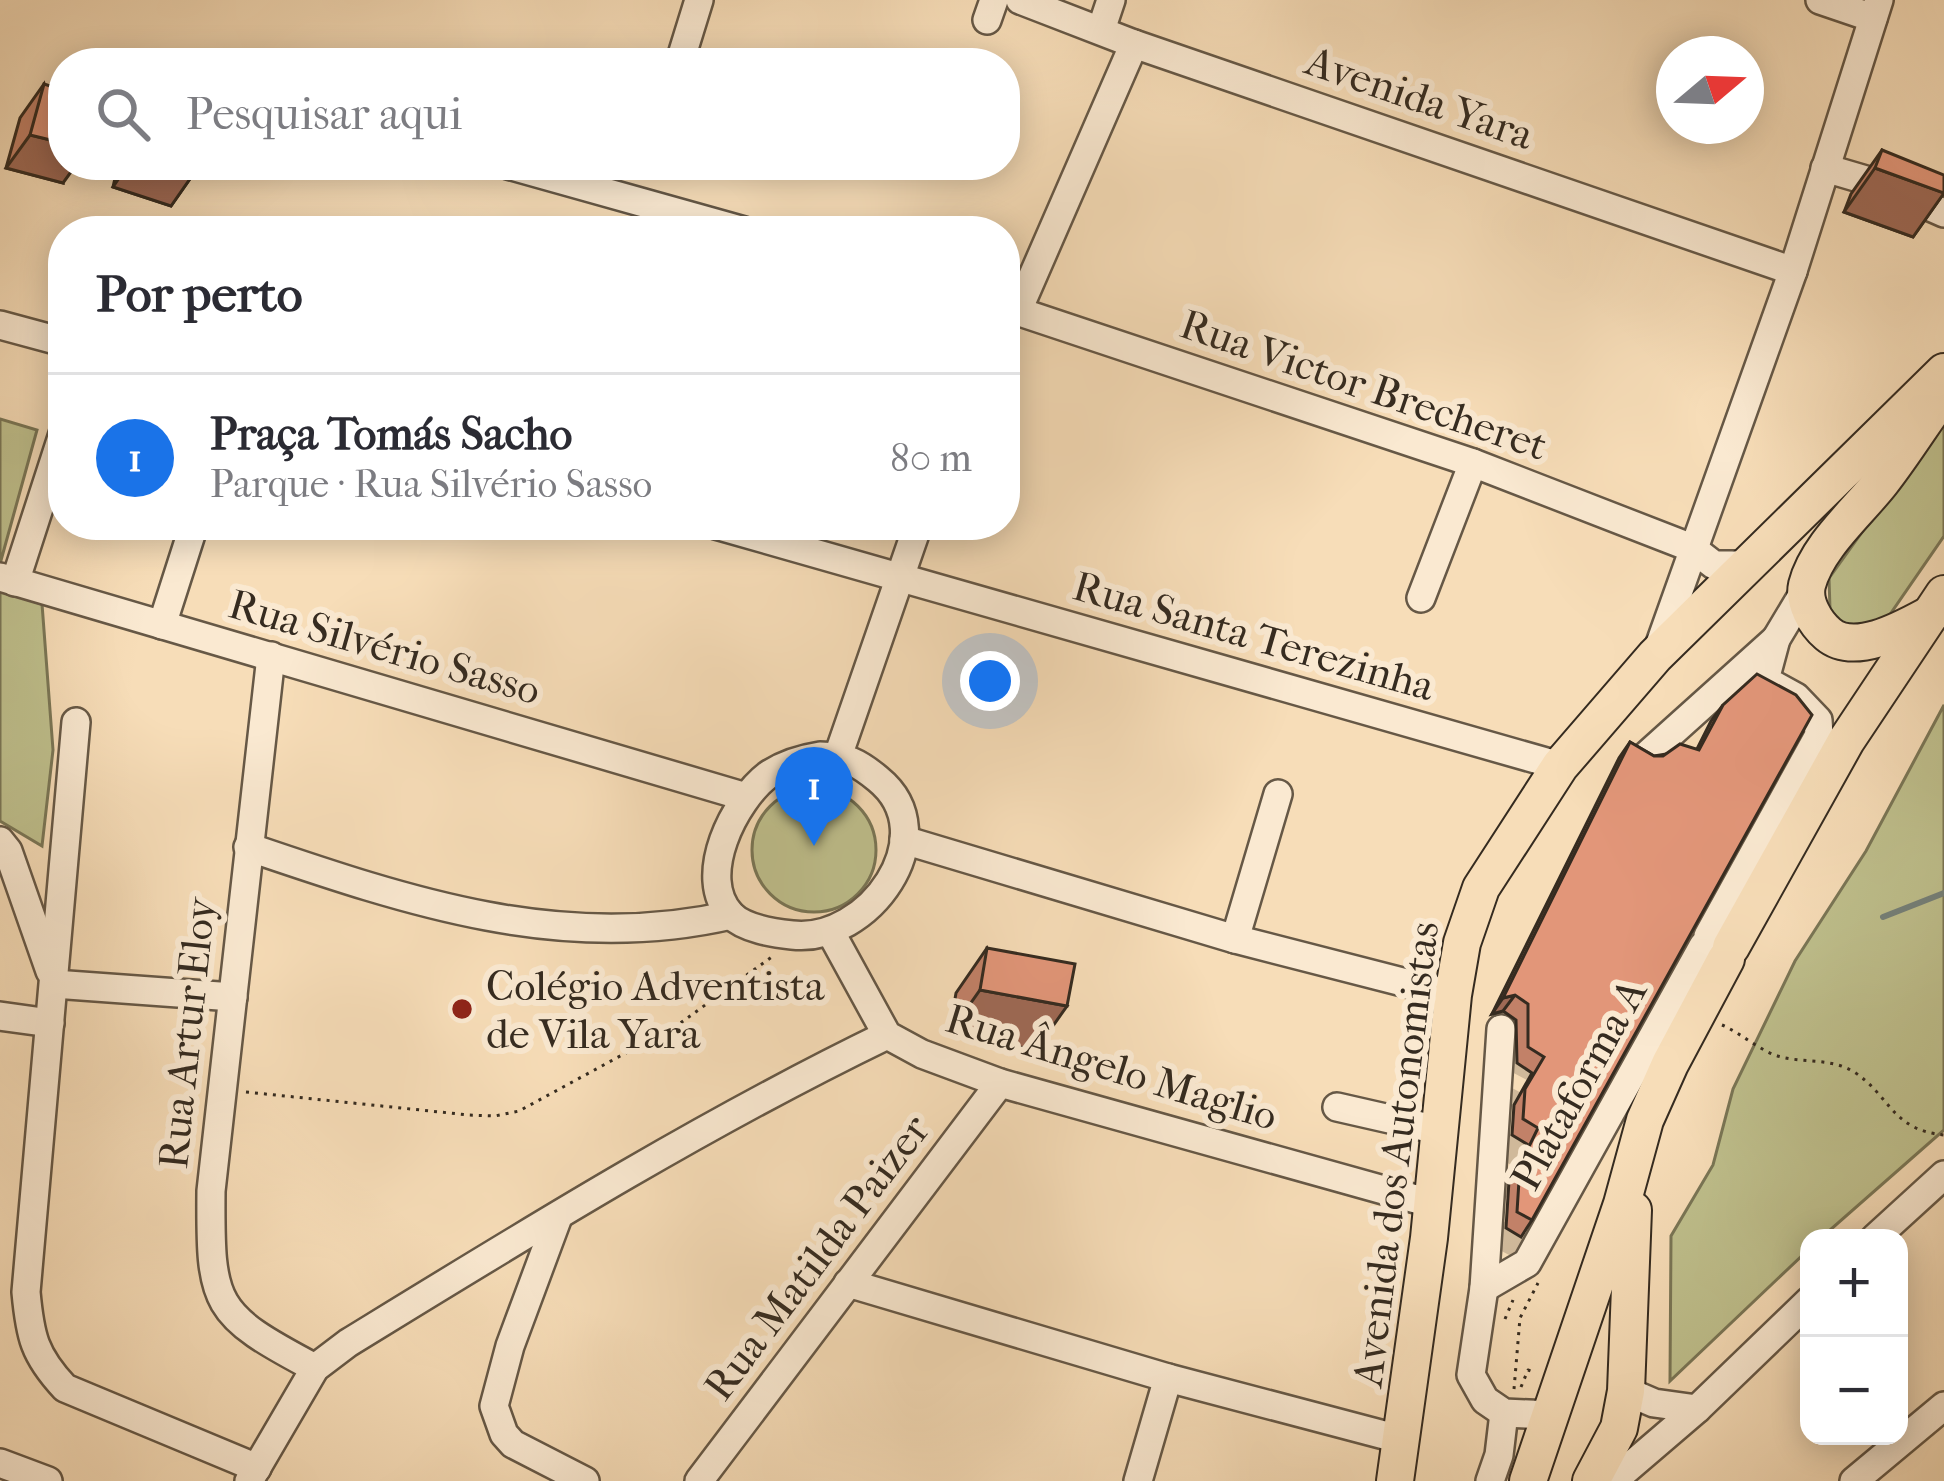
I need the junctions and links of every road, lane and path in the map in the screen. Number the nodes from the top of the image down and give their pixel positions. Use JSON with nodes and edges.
{"nodes":[{"id":1,"x":699,"y":0,"type":"edge"},
{"id":2,"x":1020,"y":0,"type":"edge"},
{"id":3,"x":1112,"y":0,"type":"edge"},
{"id":4,"x":1820,"y":0,"type":"edge"},
{"id":5,"x":1876,"y":9,"type":"edge"},
{"id":6,"x":1101,"y":30,"type":"junction"},
{"id":7,"x":1134,"y":44,"type":"junction"},
{"id":8,"x":684,"y":48,"type":"edge"},
{"id":9,"x":1826,"y":168,"type":"junction"},
{"id":10,"x":562,"y":180,"type":"edge"},
{"id":11,"x":1944,"y":213,"type":"edge"},
{"id":12,"x":690,"y":216,"type":"edge"},
{"id":13,"x":1793,"y":271,"type":"junction"},
{"id":14,"x":1020,"y":292,"type":"edge"},
{"id":15,"x":1020,"y":312,"type":"edge"},
{"id":16,"x":0,"y":325,"type":"edge"},
{"id":17,"x":48,"y":338,"type":"edge"},
{"id":18,"x":1944,"y":372,"type":"edge"},
{"id":19,"x":1944,"y":393,"type":"edge"},
{"id":20,"x":1473,"y":464,"type":"junction"},
{"id":21,"x":48,"y":474,"type":"edge"},
{"id":22,"x":189,"y":540,"type":"edge"},
{"id":23,"x":770,"y":540,"type":"edge"},
{"id":24,"x":912,"y":540,"type":"edge"},
{"id":25,"x":1692,"y":548,"type":"junction"},
{"id":26,"x":1744,"y":565,"type":"junction"},
{"id":27,"x":899,"y":576,"type":"junction"},
{"id":28,"x":8,"y":580,"type":"edge"},
{"id":29,"x":1806,"y":589,"type":"junction"},
{"id":30,"x":1421,"y":598,"type":"dead end"},
{"id":31,"x":1938,"y":604,"type":"edge"},
{"id":32,"x":163,"y":625,"type":"junction"},
{"id":33,"x":1776,"y":639,"type":"junction"},
{"id":34,"x":271,"y":656,"type":"junction"},
{"id":35,"x":1655,"y":656,"type":"junction"},
{"id":36,"x":76,"y":722,"type":"dead end"},
{"id":37,"x":1646,"y":755,"type":"edge"},
{"id":38,"x":838,"y":756,"type":"junction"},
{"id":39,"x":1561,"y":766,"type":"junction"},
{"id":40,"x":1278,"y":794,"type":"dead end"},
{"id":41,"x":746,"y":797,"type":"junction"},
{"id":42,"x":904,"y":840,"type":"junction"},
{"id":43,"x":0,"y":842,"type":"edge"},
{"id":44,"x":248,"y":847,"type":"junction"},
{"id":45,"x":731,"y":915,"type":"junction"},
{"id":46,"x":830,"y":931,"type":"junction"},
{"id":47,"x":797,"y":936,"type":"junction"},
{"id":48,"x":1235,"y":939,"type":"junction"},
{"id":49,"x":1717,"y":947,"type":"junction"},
{"id":50,"x":54,"y":984,"type":"junction"},
{"id":51,"x":1453,"y":995,"type":"junction"},
{"id":52,"x":232,"y":998,"type":"junction"},
{"id":53,"x":1698,"y":1011,"type":"junction"},
{"id":54,"x":0,"y":1016,"type":"edge"},
{"id":55,"x":50,"y":1023,"type":"junction"},
{"id":56,"x":1501,"y":1029,"type":"dead end"},
{"id":57,"x":887,"y":1035,"type":"junction"},
{"id":58,"x":1000,"y":1083,"type":"junction"},
{"id":59,"x":223,"y":1090,"type":"junction"},
{"id":60,"x":1337,"y":1107,"type":"dead end"},
{"id":61,"x":1438,"y":1130,"type":"junction"},
{"id":62,"x":1944,"y":1136,"type":"edge"},
{"id":63,"x":1634,"y":1162,"type":"junction"},
{"id":64,"x":1944,"y":1175,"type":"edge"},
{"id":65,"x":1430,"y":1203,"type":"junction"},
{"id":66,"x":558,"y":1217,"type":"junction"},
{"id":67,"x":1885,"y":1229,"type":"edge"},
{"id":68,"x":1536,"y":1267,"type":"junction"},
{"id":69,"x":848,"y":1283,"type":"junction"},
{"id":70,"x":1484,"y":1288,"type":"junction"},
{"id":71,"x":1800,"y":1310,"type":"edge"},
{"id":72,"x":315,"y":1368,"type":"junction"},
{"id":73,"x":1541,"y":1376,"type":"dead end"},
{"id":74,"x":1168,"y":1378,"type":"junction"},
{"id":75,"x":1626,"y":1391,"type":"junction"},
{"id":76,"x":1944,"y":1406,"type":"edge"},
{"id":77,"x":1521,"y":1407,"type":"junction"},
{"id":78,"x":1696,"y":1408,"type":"junction"},
{"id":79,"x":1403,"y":1440,"type":"junction"},
{"id":80,"x":1638,"y":1456,"type":"edge"},
{"id":81,"x":0,"y":1463,"type":"edge"},
{"id":82,"x":253,"y":1474,"type":"edge"},
{"id":83,"x":48,"y":1481,"type":"edge"},
{"id":84,"x":585,"y":1481,"type":"edge"},
{"id":85,"x":699,"y":1481,"type":"edge"},
{"id":86,"x":1138,"y":1481,"type":"edge"},
{"id":87,"x":1395,"y":1481,"type":"edge"},
{"id":88,"x":1411,"y":1481,"type":"edge"},
{"id":89,"x":1490,"y":1481,"type":"edge"},
{"id":90,"x":1528,"y":1481,"type":"edge"},
{"id":91,"x":1592,"y":1481,"type":"edge"},
{"id":92,"x":1613,"y":1481,"type":"edge"},
{"id":93,"x":1854,"y":1481,"type":"edge"}],
"edges":[{"from":1,"to":8,"type":"street"},
{"from":2,"to":6,"type":"street","name":"Avenida Yara"},
{"from":3,"to":6,"type":"street"},
{"from":4,"to":5,"type":"street"},
{"from":5,"to":9,"type":"street"},
{"from":6,"to":7,"type":"street","name":"Avenida Yara"},
{"from":7,"to":13,"type":"street","name":"Avenida Yara"},
{"from":7,"to":14,"type":"street"},
{"from":9,"to":11,"type":"street"},
{"from":9,"to":13,"type":"street"},
{"from":10,"to":12,"type":"street"},
{"from":13,"to":25,"type":"street"},
{"from":15,"to":20,"type":"street","name":"Rua Victor Brecheret"},
{"from":16,"to":17,"type":"street"},
{"from":18,"to":26,"type":"main road","name":"Avenida dos Autonomistas"},
{"from":19,"to":29,"type":"main road"},
{"from":20,"to":25,"type":"street","name":"Rua Victor Brecheret"},
{"from":20,"to":30,"type":"street"},
{"from":21,"to":28,"type":"street"},
{"from":22,"to":32,"type":"street"},
{"from":23,"to":27,"type":"street","name":"Rua Santa Terezinha"},
{"from":24,"to":27,"type":"street"},
{"from":25,"to":26,"type":"street","name":"Rua Victor Brecheret"},
{"from":25,"to":35,"type":"street"},
{"from":26,"to":35,"type":"main road","name":"Avenida dos Autonomistas"},
{"from":27,"to":38,"type":"street"},
{"from":27,"to":39,"type":"street","name":"Rua Santa Terezinha"},
{"from":28,"to":32,"type":"street","name":"Rua Silvério Sasso"},
{"from":29,"to":31,"type":"main road"},
{"from":29,"to":33,"type":"street"},
{"from":31,"to":49,"type":"main road"},
{"from":32,"to":34,"type":"street","name":"Rua Silvério Sasso"},
{"from":33,"to":37,"type":"street"},
{"from":33,"to":49,"type":"street","name":"Plataforma A"},
{"from":34,"to":41,"type":"street","name":"Rua Silvério Sasso"},
{"from":34,"to":44,"type":"street","name":"Rua Artur Eloy"},
{"from":35,"to":39,"type":"main road","name":"Avenida dos Autonomistas"},
{"from":36,"to":50,"type":"street"},
{"from":38,"to":41,"type":"street"},
{"from":38,"to":42,"type":"street"},
{"from":39,"to":51,"type":"main road","name":"Avenida dos Autonomistas"},
{"from":40,"to":48,"type":"street"},
{"from":41,"to":45,"type":"street"},
{"from":42,"to":46,"type":"street"},
{"from":42,"to":48,"type":"street"},
{"from":43,"to":50,"type":"street"},
{"from":44,"to":45,"type":"street"},
{"from":44,"to":52,"type":"street","name":"Rua Artur Eloy"},
{"from":45,"to":47,"type":"street"},
{"from":46,"to":47,"type":"street"},
{"from":46,"to":57,"type":"street","name":"Rua Ângelo Maglio"},
{"from":47,"to":59,"type":"path"},
{"from":48,"to":51,"type":"street"},
{"from":49,"to":53,"type":"main road"},
{"from":49,"to":68,"type":"street","name":"Plataforma A"},
{"from":50,"to":52,"type":"street"},
{"from":50,"to":55,"type":"street"},
{"from":51,"to":61,"type":"main road","name":"Avenida dos Autonomistas"},
{"from":52,"to":59,"type":"street","name":"Rua Artur Eloy"},
{"from":53,"to":62,"type":"path"},
{"from":53,"to":63,"type":"main road"},
{"from":54,"to":55,"type":"street"},
{"from":55,"to":82,"type":"street"},
{"from":56,"to":70,"type":"street"},
{"from":57,"to":58,"type":"street","name":"Rua Ângelo Maglio"},
{"from":57,"to":66,"type":"street"},
{"from":58,"to":65,"type":"street","name":"Rua Ângelo Maglio"},
{"from":58,"to":69,"type":"street","name":"Rua Matilda Paizer"},
{"from":59,"to":72,"type":"street","name":"Rua Artur Eloy"},
{"from":60,"to":61,"type":"street"},
{"from":61,"to":65,"type":"main road","name":"Avenida dos Autonomistas"},
{"from":63,"to":75,"type":"main road"},
{"from":63,"to":77,"type":"main road"},
{"from":64,"to":67,"type":"street"},
{"from":65,"to":79,"type":"main road","name":"Avenida dos Autonomistas"},
{"from":66,"to":72,"type":"street"},
{"from":66,"to":84,"type":"street"},
{"from":68,"to":70,"type":"street"},
{"from":68,"to":77,"type":"path"},
{"from":69,"to":74,"type":"street"},
{"from":69,"to":85,"type":"street","name":"Rua Matilda Paizer"},
{"from":70,"to":77,"type":"street"},
{"from":71,"to":78,"type":"street"},
{"from":72,"to":82,"type":"street"},
{"from":73,"to":77,"type":"path"},
{"from":74,"to":79,"type":"street"},
{"from":74,"to":86,"type":"street"},
{"from":75,"to":78,"type":"street"},
{"from":75,"to":80,"type":"main road"},
{"from":76,"to":93,"type":"street"},
{"from":77,"to":89,"type":"street"},
{"from":77,"to":90,"type":"main road"},
{"from":78,"to":80,"type":"street"},
{"from":79,"to":87,"type":"main road","name":"Avenida dos Autonomistas"},
{"from":79,"to":88,"type":"main road"},
{"from":80,"to":91,"type":"main road"},
{"from":80,"to":92,"type":"street"},
{"from":81,"to":83,"type":"street"}]}
